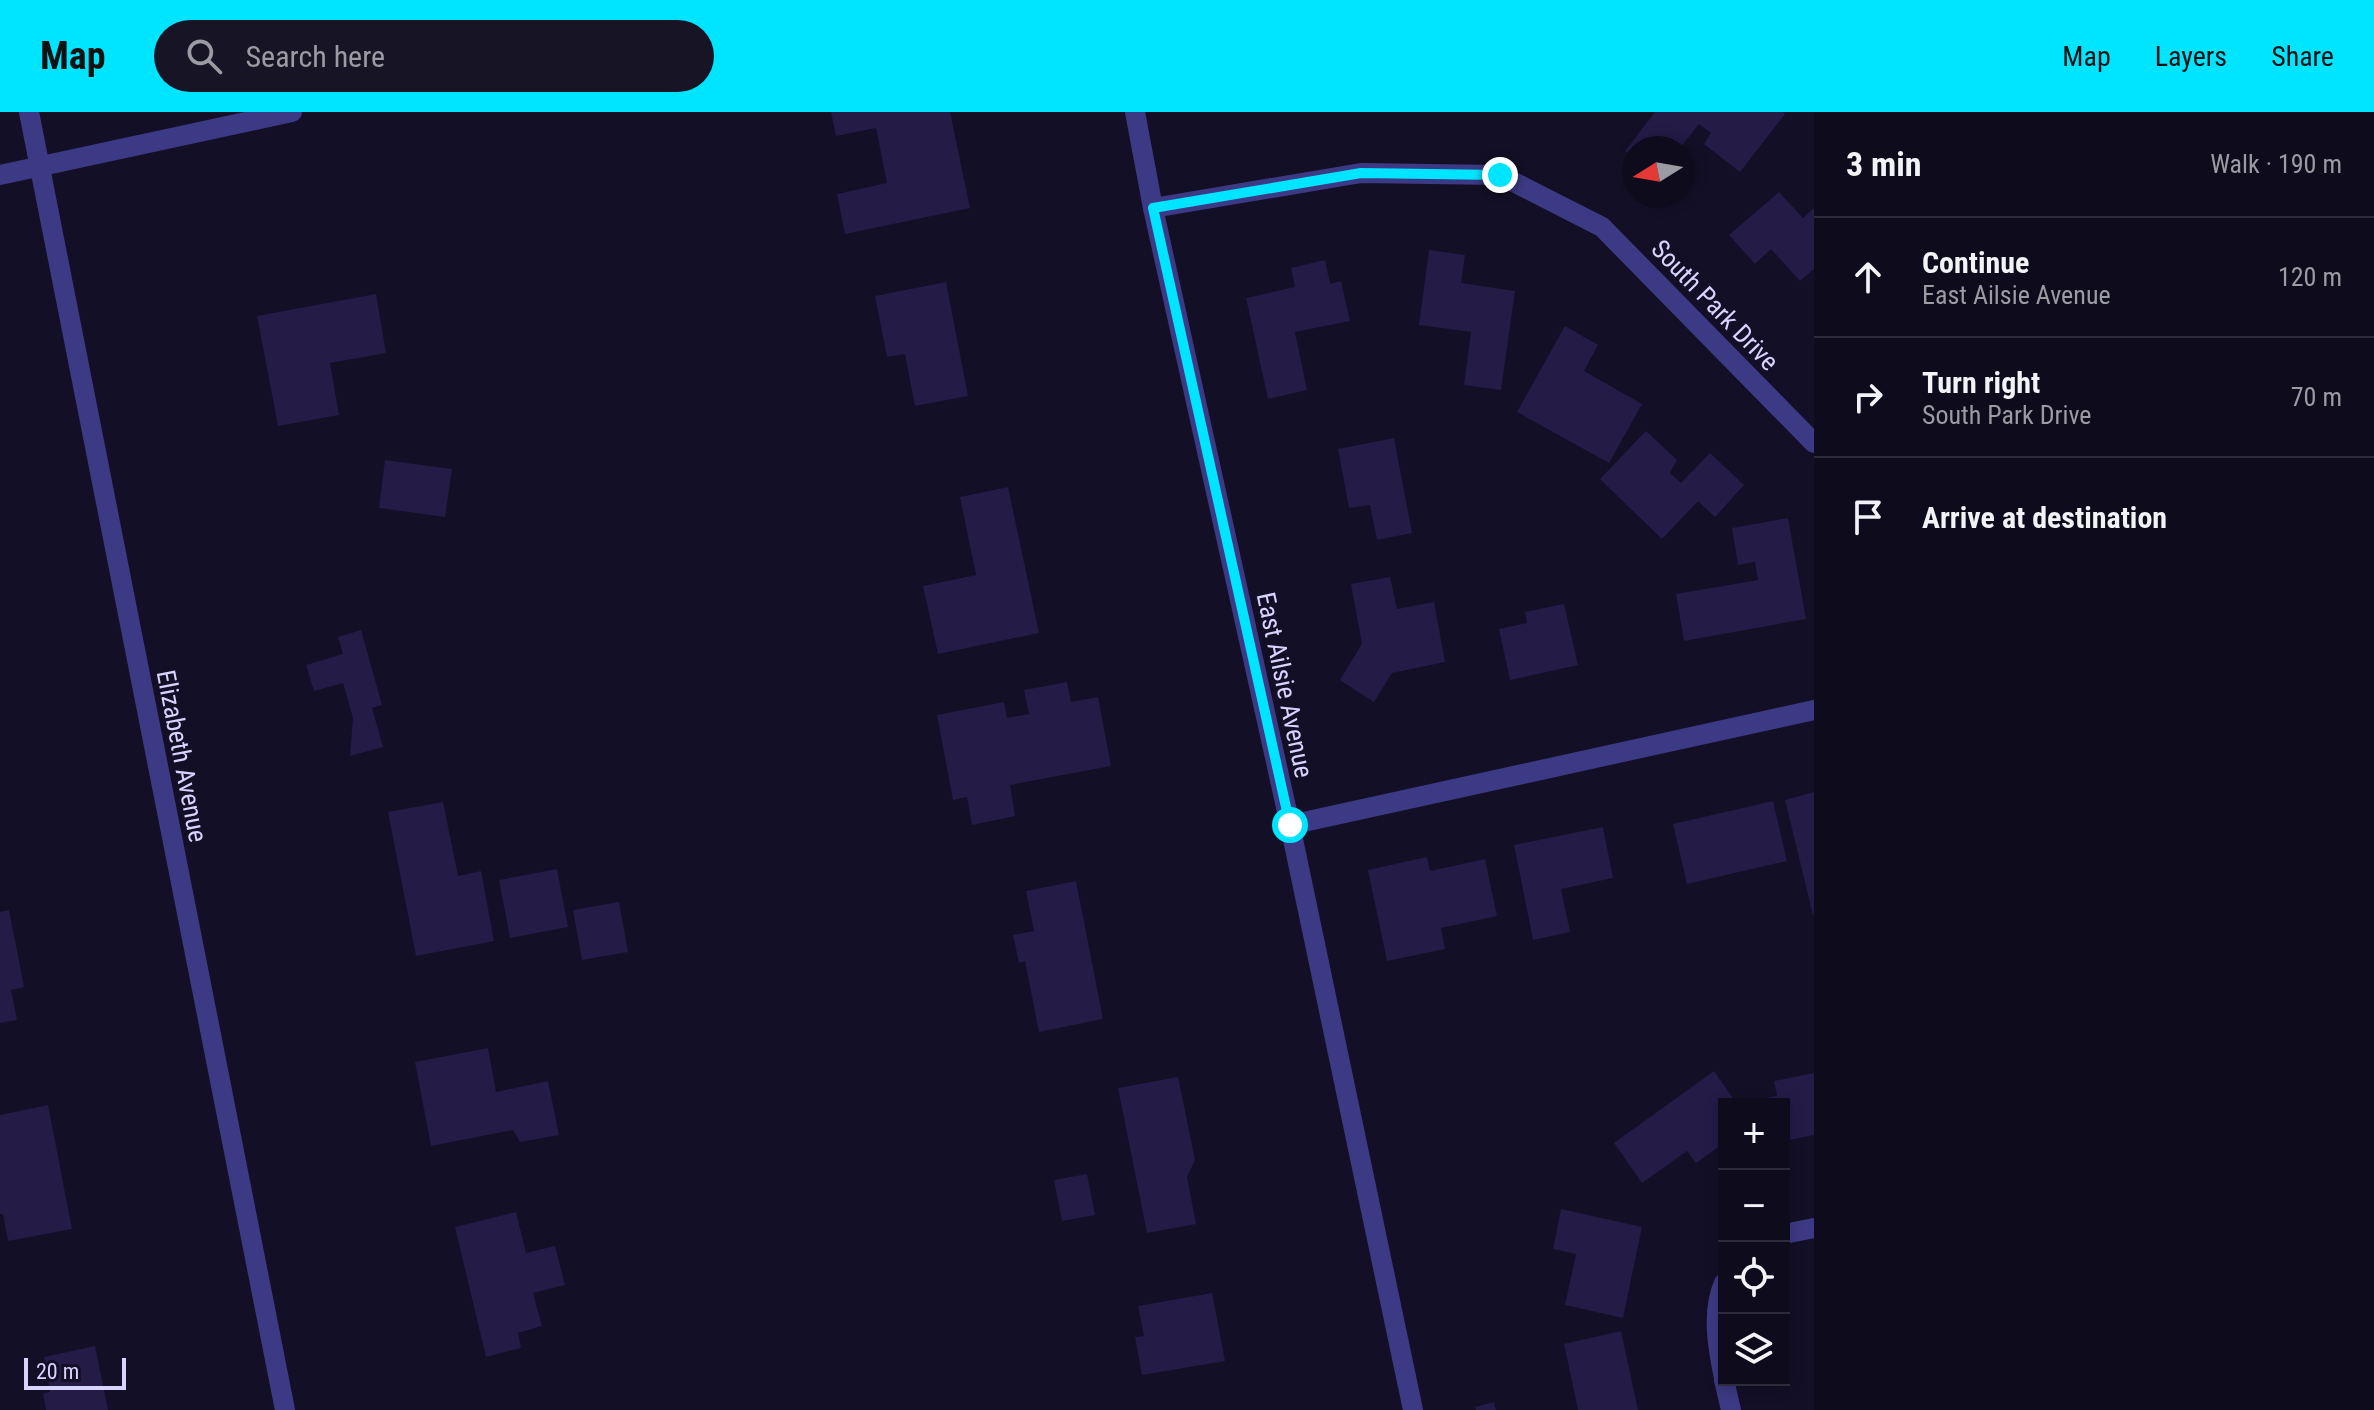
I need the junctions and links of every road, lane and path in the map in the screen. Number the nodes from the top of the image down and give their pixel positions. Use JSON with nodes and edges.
{"nodes":[{"id":1,"x":29,"y":112,"type":"edge"},
{"id":2,"x":292,"y":112,"type":"edge"},
{"id":3,"x":1135,"y":112,"type":"edge"},
{"id":4,"x":40,"y":167,"type":"junction"},
{"id":5,"x":0,"y":175,"type":"edge"},
{"id":6,"x":1153,"y":208,"type":"junction"},
{"id":7,"x":1814,"y":443,"type":"edge"},
{"id":8,"x":1814,"y":710,"type":"edge"},
{"id":9,"x":1290,"y":825,"type":"junction"},
{"id":10,"x":1814,"y":1228,"type":"edge"},
{"id":11,"x":1790,"y":1233,"type":"edge"},
{"id":12,"x":1726,"y":1386,"type":"edge"},
{"id":13,"x":285,"y":1410,"type":"edge"},
{"id":14,"x":1413,"y":1410,"type":"edge"},
{"id":15,"x":1731,"y":1410,"type":"edge"}],
"edges":[{"from":1,"to":4,"type":"street","name":"Elizabeth Avenue"},
{"from":2,"to":4,"type":"street"},
{"from":3,"to":6,"type":"street","name":"East Ailsie Avenue"},
{"from":4,"to":5,"type":"street"},
{"from":4,"to":13,"type":"street","name":"Elizabeth Avenue"},
{"from":6,"to":7,"type":"street","name":"South Park Drive"},
{"from":6,"to":9,"type":"street","name":"East Ailsie Avenue"},
{"from":8,"to":9,"type":"street"},
{"from":9,"to":14,"type":"street","name":"East Ailsie Avenue"},
{"from":10,"to":11,"type":"street"},
{"from":12,"to":15,"type":"street"}]}
